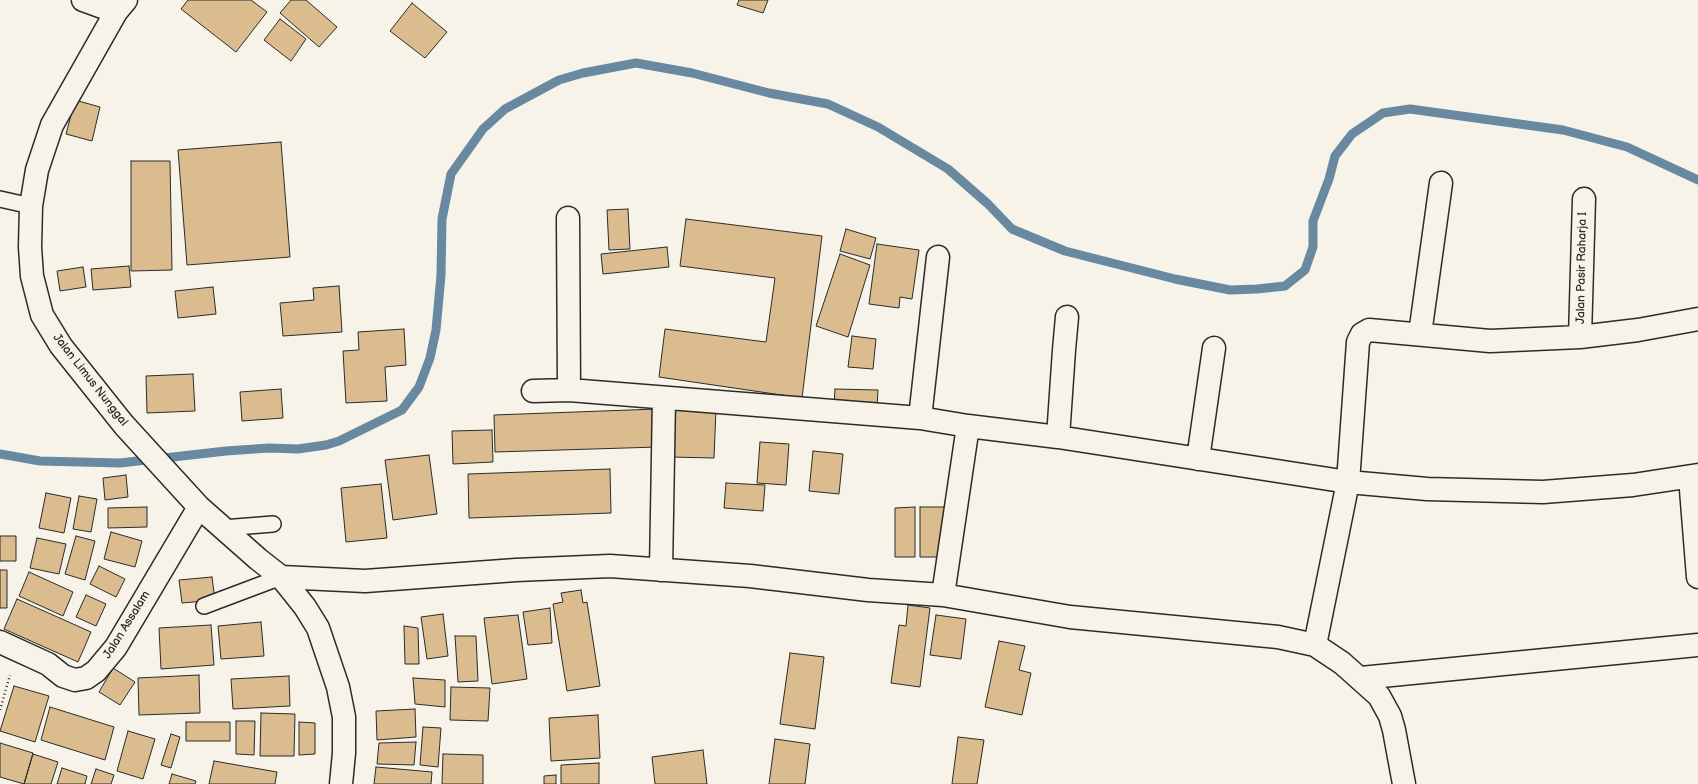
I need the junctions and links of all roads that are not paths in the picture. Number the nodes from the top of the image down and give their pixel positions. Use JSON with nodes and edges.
{"nodes":[{"id":1,"x":84,"y":0,"type":"edge"},
{"id":2,"x":121,"y":6,"type":"edge"},
{"id":3,"x":1441,"y":183,"type":"dead end"},
{"id":4,"x":0,"y":198,"type":"edge"},
{"id":5,"x":1584,"y":199,"type":"dead end"},
{"id":6,"x":31,"y":206,"type":"junction"},
{"id":7,"x":568,"y":218,"type":"dead end"},
{"id":8,"x":938,"y":257,"type":"dead end"},
{"id":9,"x":1067,"y":317,"type":"dead end"},
{"id":10,"x":1698,"y":319,"type":"edge"},
{"id":11,"x":1420,"y":334,"type":"junction"},
{"id":12,"x":1580,"y":337,"type":"junction"},
{"id":13,"x":1214,"y":348,"type":"dead end"},
{"id":14,"x":569,"y":390,"type":"junction"},
{"id":15,"x":533,"y":392,"type":"dead end"},
{"id":16,"x":664,"y":398,"type":"junction"},
{"id":17,"x":920,"y":418,"type":"junction"},
{"id":18,"x":968,"y":426,"type":"junction"},
{"id":19,"x":1058,"y":437,"type":"junction"},
{"id":20,"x":1198,"y":459,"type":"junction"},
{"id":21,"x":1694,"y":476,"type":"edge"},
{"id":22,"x":1348,"y":482,"type":"junction"},
{"id":23,"x":199,"y":507,"type":"junction"},
{"id":24,"x":273,"y":524,"type":"dead end"},
{"id":25,"x":223,"y":528,"type":"junction"},
{"id":26,"x":661,"y":570,"type":"junction"},
{"id":27,"x":281,"y":577,"type":"junction"},
{"id":28,"x":1698,"y":577,"type":"edge"},
{"id":29,"x":943,"y":595,"type":"junction"},
{"id":30,"x":204,"y":606,"type":"dead end"},
{"id":31,"x":1698,"y":645,"type":"edge"},
{"id":32,"x":8,"y":646,"type":"edge"},
{"id":33,"x":1315,"y":646,"type":"junction"},
{"id":34,"x":1361,"y":678,"type":"junction"},
{"id":35,"x":341,"y":784,"type":"edge"},
{"id":36,"x":1404,"y":784,"type":"edge"}],
"edges":[{"from":1,"to":2,"type":"street"},
{"from":2,"to":6,"type":"street","name":"Jalan Limus Nunggal"},
{"from":3,"to":11,"type":"street"},
{"from":4,"to":6,"type":"lane"},
{"from":5,"to":12,"type":"street","name":"Jalan Pasir Raharja I"},
{"from":6,"to":23,"type":"street","name":"Jalan Limus Nunggal"},
{"from":7,"to":14,"type":"street"},
{"from":8,"to":17,"type":"street"},
{"from":9,"to":19,"type":"street"},
{"from":10,"to":12,"type":"street"},
{"from":11,"to":12,"type":"street"},
{"from":11,"to":22,"type":"street"},
{"from":13,"to":20,"type":"street"},
{"from":14,"to":15,"type":"street"},
{"from":14,"to":16,"type":"street"},
{"from":16,"to":17,"type":"street"},
{"from":16,"to":26,"type":"street"},
{"from":17,"to":18,"type":"street"},
{"from":18,"to":19,"type":"street"},
{"from":18,"to":29,"type":"street"},
{"from":19,"to":20,"type":"street"},
{"from":20,"to":22,"type":"street"},
{"from":21,"to":22,"type":"street"},
{"from":21,"to":28,"type":"street"},
{"from":22,"to":33,"type":"street"},
{"from":23,"to":25,"type":"street","name":"Jalan Limus Nunggal"},
{"from":23,"to":32,"type":"street","name":"Jalan Assalam"},
{"from":24,"to":25,"type":"lane"},
{"from":25,"to":27,"type":"street","name":"Jalan Limus Nunggal"},
{"from":26,"to":27,"type":"street"},
{"from":26,"to":29,"type":"street"},
{"from":27,"to":30,"type":"lane"},
{"from":27,"to":35,"type":"street","name":"Jalan Limus Nunggal"},
{"from":29,"to":33,"type":"street"},
{"from":31,"to":34,"type":"street"},
{"from":33,"to":34,"type":"street"},
{"from":34,"to":36,"type":"street"}]}
